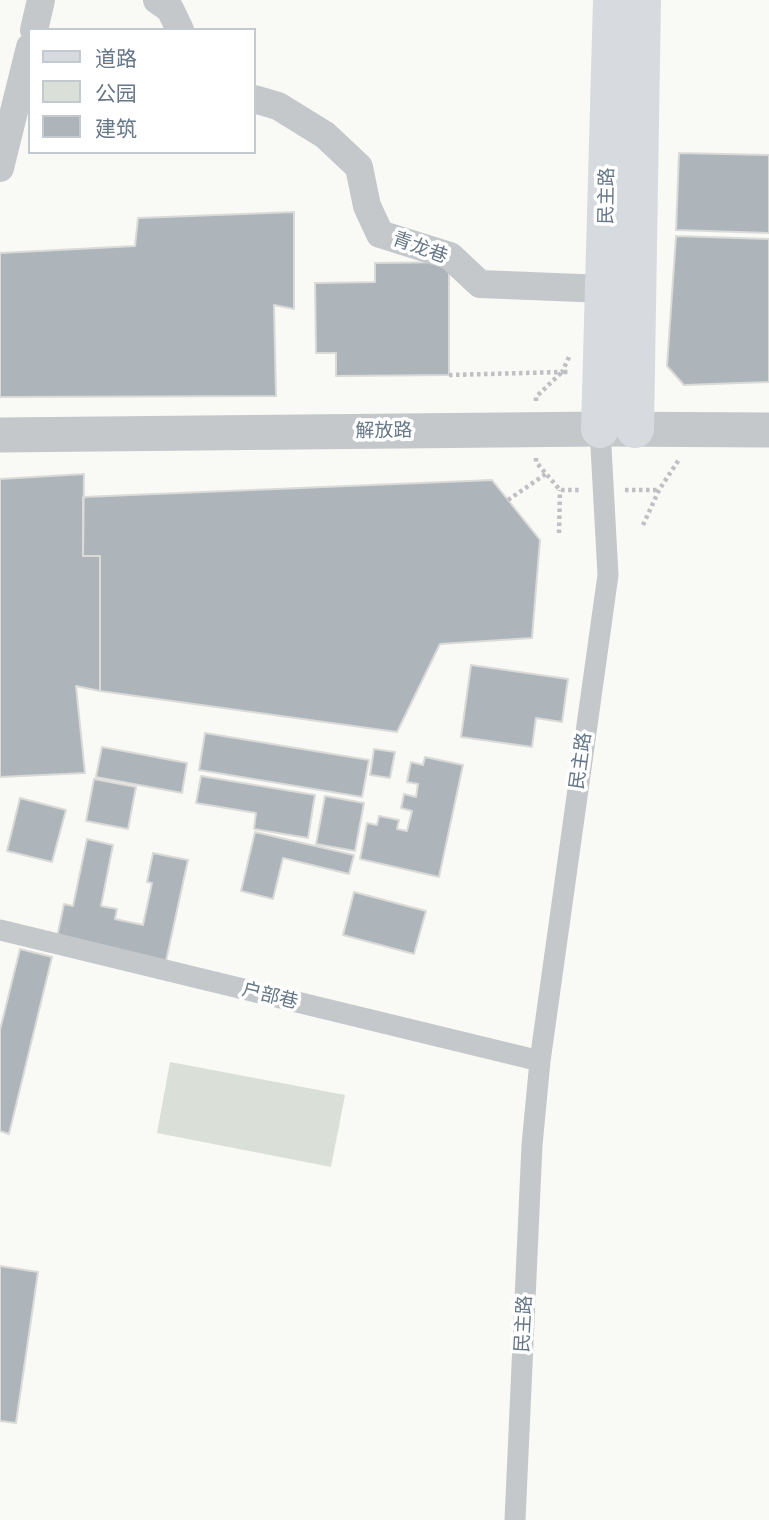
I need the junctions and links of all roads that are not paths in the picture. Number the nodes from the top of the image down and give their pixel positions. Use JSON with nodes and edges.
{"nodes":[{"id":1,"x":41,"y":0,"type":"edge"},
{"id":2,"x":157,"y":0,"type":"edge"},
{"id":3,"x":612,"y":0,"type":"edge"},
{"id":4,"x":642,"y":0,"type":"edge"},
{"id":5,"x":34,"y":28,"type":"edge"},
{"id":6,"x":179,"y":28,"type":"edge"},
{"id":7,"x":28,"y":55,"type":"edge"},
{"id":8,"x":256,"y":100,"type":"edge"},
{"id":9,"x":0,"y":168,"type":"edge"},
{"id":10,"x":605,"y":289,"type":"junction"},
{"id":11,"x":617,"y":429,"type":"junction"},
{"id":12,"x":769,"y":430,"type":"edge"},
{"id":13,"x":0,"y":435,"type":"edge"},
{"id":14,"x":0,"y":930,"type":"edge"},
{"id":15,"x":540,"y":1061,"type":"junction"},
{"id":16,"x":515,"y":1520,"type":"edge"}],
"edges":[{"from":1,"to":5,"type":"street"},
{"from":2,"to":6,"type":"street"},
{"from":3,"to":10,"type":"main road","name":"民主路"},
{"from":4,"to":11,"type":"main road","name":"民主路"},
{"from":7,"to":9,"type":"street"},
{"from":8,"to":10,"type":"street","name":"青龙巷"},
{"from":10,"to":11,"type":"main road","name":"民主路"},
{"from":11,"to":12,"type":"street","name":"解放路"},
{"from":11,"to":13,"type":"street","name":"解放路"},
{"from":11,"to":15,"type":"street","name":"民主路"},
{"from":14,"to":15,"type":"street","name":"户部巷"},
{"from":15,"to":16,"type":"street","name":"民主路"}]}
